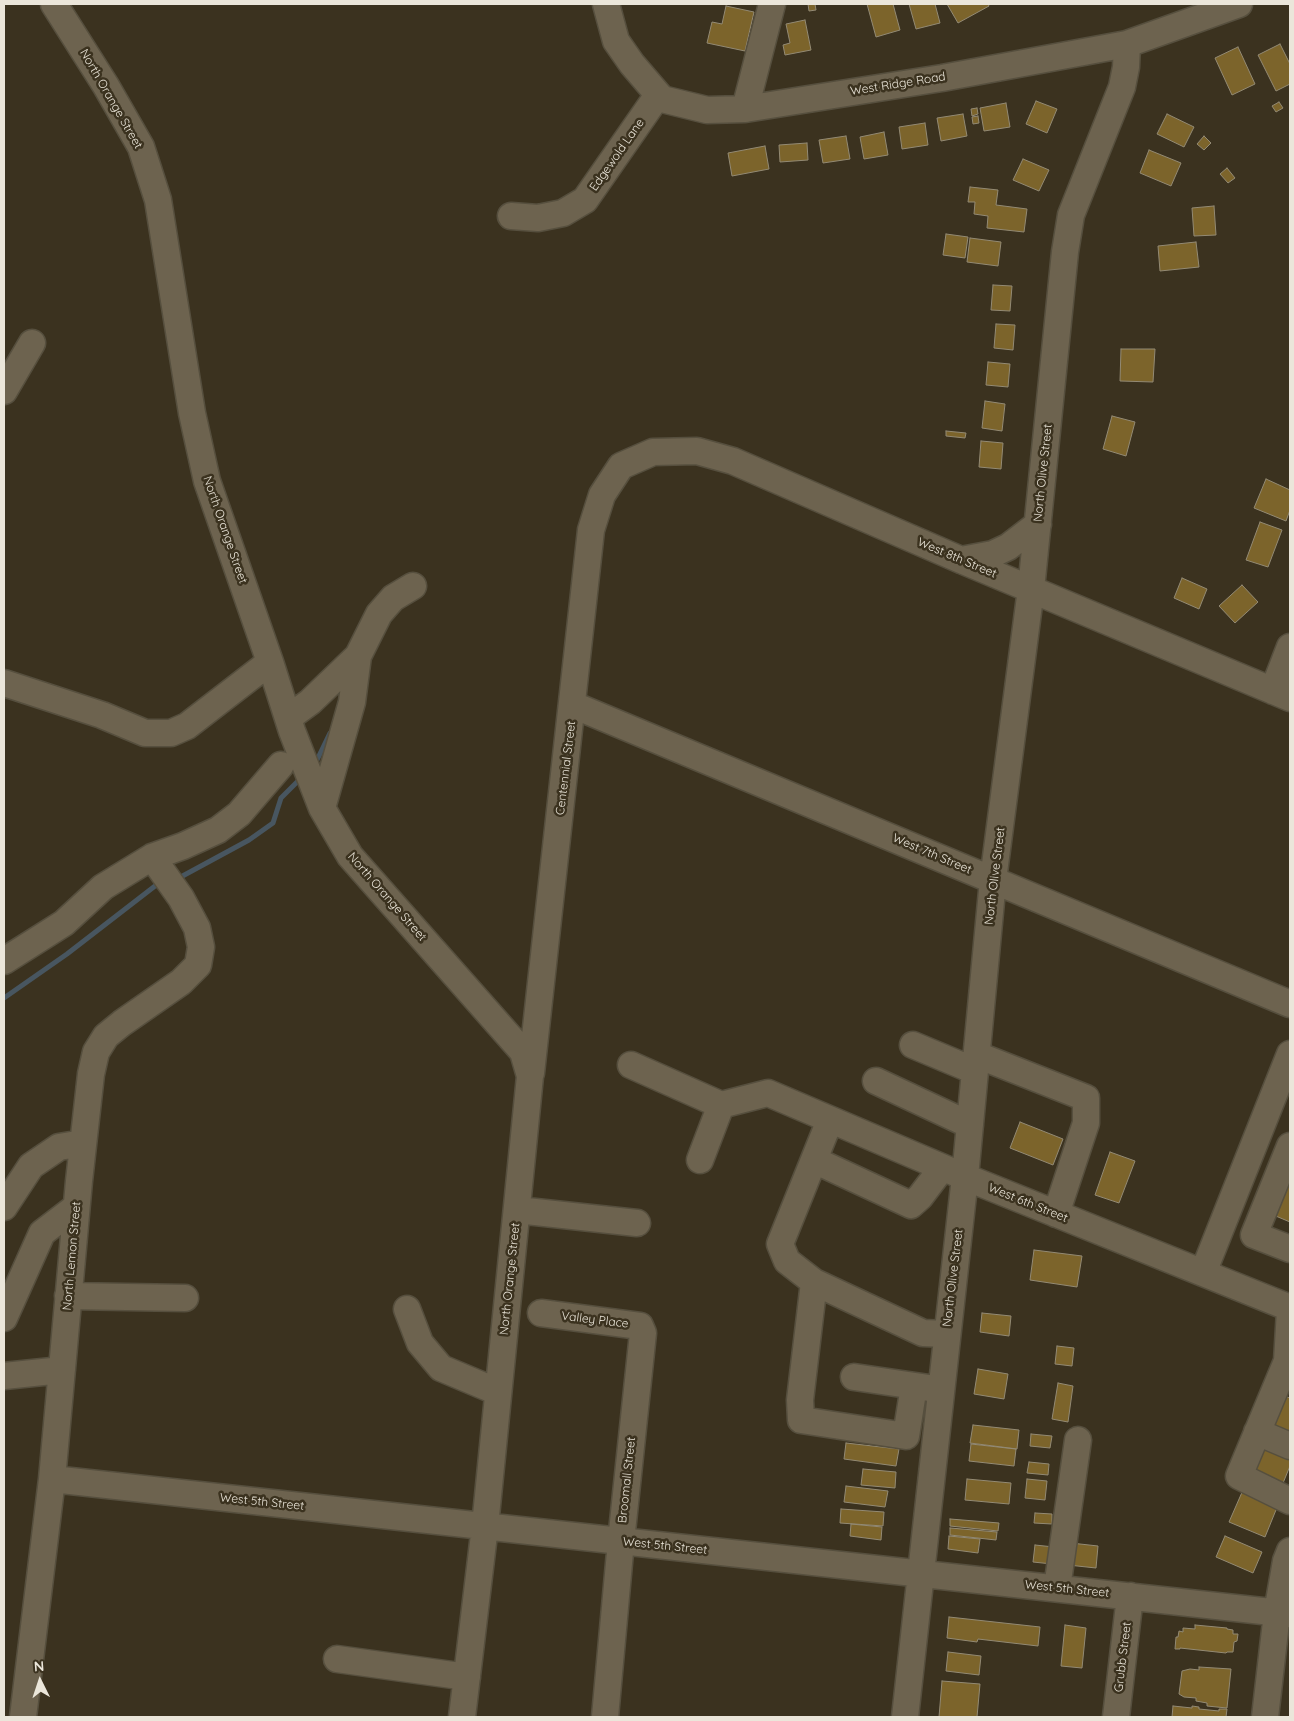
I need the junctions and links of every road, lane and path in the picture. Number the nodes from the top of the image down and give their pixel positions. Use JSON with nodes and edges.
{"nodes":[{"id":1,"x":54,"y":4,"type":"edge"},
{"id":2,"x":606,"y":4,"type":"edge"},
{"id":3,"x":772,"y":4,"type":"edge"},
{"id":4,"x":1239,"y":4,"type":"edge"},
{"id":5,"x":1127,"y":44,"type":"junction"},
{"id":6,"x":658,"y":94,"type":"junction"},
{"id":7,"x":745,"y":109,"type":"junction"},
{"id":8,"x":511,"y":216,"type":"dead end"},
{"id":9,"x":32,"y":343,"type":"dead end"},
{"id":10,"x":4,"y":391,"type":"edge"},
{"id":11,"x":621,"y":466,"type":"joint"},
{"id":12,"x":1038,"y":524,"type":"junction"},
{"id":13,"x":961,"y":560,"type":"junction"},
{"id":14,"x":413,"y":586,"type":"dead end"},
{"id":15,"x":1031,"y":589,"type":"junction"},
{"id":16,"x":1290,"y":647,"type":"edge"},
{"id":17,"x":358,"y":656,"type":"junction"},
{"id":18,"x":270,"y":662,"type":"junction"},
{"id":19,"x":4,"y":682,"type":"edge"},
{"id":20,"x":1282,"y":695,"type":"edge"},
{"id":21,"x":573,"y":704,"type":"junction"},
{"id":22,"x":288,"y":718,"type":"junction"},
{"id":23,"x":281,"y":765,"type":"dead end"},
{"id":24,"x":322,"y":808,"type":"junction"},
{"id":25,"x":157,"y":865,"type":"junction"},
{"id":26,"x":993,"y":880,"type":"junction"},
{"id":27,"x":4,"y":961,"type":"edge"},
{"id":28,"x":1290,"y":1004,"type":"edge"},
{"id":29,"x":913,"y":1045,"type":"dead end"},
{"id":30,"x":1290,"y":1057,"type":"edge"},
{"id":31,"x":976,"y":1063,"type":"junction"},
{"id":32,"x":630,"y":1065,"type":"dead end"},
{"id":33,"x":530,"y":1076,"type":"junction"},
{"id":34,"x":876,"y":1081,"type":"dead end"},
{"id":35,"x":721,"y":1105,"type":"junction"},
{"id":36,"x":830,"y":1120,"type":"junction"},
{"id":37,"x":970,"y":1125,"type":"junction"},
{"id":38,"x":83,"y":1144,"type":"junction"},
{"id":39,"x":1290,"y":1146,"type":"edge"},
{"id":40,"x":700,"y":1160,"type":"dead end"},
{"id":41,"x":814,"y":1160,"type":"junction"},
{"id":42,"x":954,"y":1173,"type":"junction"},
{"id":43,"x":4,"y":1207,"type":"edge"},
{"id":44,"x":76,"y":1207,"type":"junction"},
{"id":45,"x":517,"y":1210,"type":"junction"},
{"id":46,"x":1056,"y":1214,"type":"junction"},
{"id":47,"x":637,"y":1223,"type":"dead end"},
{"id":48,"x":1290,"y":1249,"type":"edge"},
{"id":49,"x":1203,"y":1273,"type":"junction"},
{"id":50,"x":814,"y":1282,"type":"junction"},
{"id":51,"x":68,"y":1296,"type":"junction"},
{"id":52,"x":185,"y":1298,"type":"dead end"},
{"id":53,"x":407,"y":1309,"type":"dead end"},
{"id":54,"x":1290,"y":1309,"type":"edge"},
{"id":55,"x":542,"y":1313,"type":"dead end"},
{"id":56,"x":4,"y":1318,"type":"edge"},
{"id":57,"x":643,"y":1333,"type":"joint"},
{"id":58,"x":947,"y":1334,"type":"junction"},
{"id":59,"x":62,"y":1370,"type":"junction"},
{"id":60,"x":4,"y":1376,"type":"edge"},
{"id":61,"x":854,"y":1376,"type":"dead end"},
{"id":62,"x":1284,"y":1384,"type":"edge"},
{"id":63,"x":914,"y":1386,"type":"junction"},
{"id":64,"x":941,"y":1390,"type":"junction"},
{"id":65,"x":498,"y":1392,"type":"junction"},
{"id":66,"x":1257,"y":1432,"type":"junction"},
{"id":67,"x":1078,"y":1440,"type":"dead end"},
{"id":68,"x":1290,"y":1446,"type":"edge"},
{"id":69,"x":52,"y":1479,"type":"junction"},
{"id":70,"x":1290,"y":1501,"type":"edge"},
{"id":71,"x":485,"y":1526,"type":"junction"},
{"id":72,"x":621,"y":1541,"type":"junction"},
{"id":73,"x":1290,"y":1551,"type":"edge"},
{"id":74,"x":920,"y":1574,"type":"junction"},
{"id":75,"x":1057,"y":1588,"type":"junction"},
{"id":76,"x":1130,"y":1596,"type":"junction"},
{"id":77,"x":1284,"y":1613,"type":"edge"},
{"id":78,"x":337,"y":1659,"type":"dead end"},
{"id":79,"x":467,"y":1677,"type":"junction"},
{"id":80,"x":23,"y":1717,"type":"edge"},
{"id":81,"x":462,"y":1717,"type":"edge"},
{"id":82,"x":605,"y":1717,"type":"edge"},
{"id":83,"x":905,"y":1717,"type":"edge"},
{"id":84,"x":1116,"y":1717,"type":"edge"},
{"id":85,"x":1265,"y":1717,"type":"edge"}],
"edges":[{"from":1,"to":18,"type":"street","name":"North Orange Street"},
{"from":2,"to":6,"type":"street","name":"West Ridge Road"},
{"from":3,"to":7,"type":"street"},
{"from":4,"to":5,"type":"street","name":"West Ridge Road"},
{"from":5,"to":7,"type":"street","name":"West Ridge Road"},
{"from":5,"to":12,"type":"street","name":"North Olive Street"},
{"from":6,"to":7,"type":"street","name":"West Ridge Road"},
{"from":6,"to":8,"type":"street","name":"Edgewold Lane"},
{"from":9,"to":10,"type":"street"},
{"from":11,"to":13,"type":"street","name":"West 8th Street"},
{"from":11,"to":21,"type":"street","name":"Centennial Street"},
{"from":12,"to":13,"type":"street"},
{"from":12,"to":15,"type":"street","name":"North Olive Street"},
{"from":13,"to":15,"type":"street","name":"West 8th Street"},
{"from":14,"to":17,"type":"street"},
{"from":15,"to":20,"type":"street","name":"West 8th Street"},
{"from":15,"to":26,"type":"street","name":"North Olive Street"},
{"from":16,"to":20,"type":"street"},
{"from":17,"to":22,"type":"street"},
{"from":17,"to":24,"type":"street"},
{"from":18,"to":19,"type":"street"},
{"from":18,"to":22,"type":"street","name":"North Orange Street"},
{"from":21,"to":26,"type":"street","name":"West 7th Street"},
{"from":21,"to":33,"type":"street","name":"Centennial Street"},
{"from":22,"to":24,"type":"street","name":"North Orange Street"},
{"from":23,"to":25,"type":"street"},
{"from":24,"to":33,"type":"street","name":"North Orange Street"},
{"from":25,"to":27,"type":"street"},
{"from":25,"to":38,"type":"street","name":"North Lemon Street"},
{"from":26,"to":28,"type":"street","name":"West 7th Street"},
{"from":26,"to":31,"type":"street","name":"North Olive Street"},
{"from":29,"to":31,"type":"street"},
{"from":30,"to":49,"type":"street"},
{"from":31,"to":37,"type":"street","name":"North Olive Street"},
{"from":31,"to":46,"type":"street"},
{"from":32,"to":35,"type":"street"},
{"from":33,"to":45,"type":"street","name":"North Orange Street"},
{"from":34,"to":37,"type":"street"},
{"from":35,"to":36,"type":"street","name":"West 6th Street"},
{"from":35,"to":40,"type":"street"},
{"from":36,"to":41,"type":"street"},
{"from":36,"to":42,"type":"street","name":"West 6th Street"},
{"from":37,"to":42,"type":"street","name":"North Olive Street"},
{"from":38,"to":43,"type":"street"},
{"from":38,"to":44,"type":"street","name":"North Lemon Street"},
{"from":39,"to":48,"type":"street"},
{"from":41,"to":42,"type":"street"},
{"from":41,"to":50,"type":"street"},
{"from":42,"to":46,"type":"street","name":"West 6th Street"},
{"from":42,"to":58,"type":"street","name":"North Olive Street"},
{"from":44,"to":51,"type":"street","name":"North Lemon Street"},
{"from":44,"to":56,"type":"street"},
{"from":45,"to":47,"type":"street"},
{"from":45,"to":65,"type":"street","name":"North Orange Street"},
{"from":46,"to":49,"type":"street","name":"West 6th Street"},
{"from":49,"to":54,"type":"street","name":"West 6th Street"},
{"from":50,"to":58,"type":"street"},
{"from":50,"to":63,"type":"street"},
{"from":51,"to":52,"type":"street"},
{"from":51,"to":59,"type":"street","name":"North Lemon Street"},
{"from":53,"to":65,"type":"street"},
{"from":54,"to":62,"type":"street"},
{"from":55,"to":57,"type":"street","name":"Valley Place"},
{"from":57,"to":72,"type":"street","name":"Broomall Street"},
{"from":58,"to":64,"type":"street","name":"North Olive Street"},
{"from":59,"to":60,"type":"street"},
{"from":59,"to":69,"type":"street","name":"North Lemon Street"},
{"from":61,"to":63,"type":"street"},
{"from":62,"to":66,"type":"street"},
{"from":63,"to":64,"type":"street"},
{"from":64,"to":74,"type":"street","name":"North Olive Street"},
{"from":65,"to":71,"type":"street","name":"North Orange Street"},
{"from":66,"to":68,"type":"street"},
{"from":66,"to":70,"type":"street"},
{"from":67,"to":75,"type":"street"},
{"from":69,"to":71,"type":"street","name":"West 5th Street"},
{"from":69,"to":80,"type":"street","name":"North Lemon Street"},
{"from":71,"to":72,"type":"street","name":"West 5th Street"},
{"from":71,"to":79,"type":"street","name":"North Orange Street"},
{"from":72,"to":74,"type":"street","name":"West 5th Street"},
{"from":72,"to":82,"type":"street","name":"Broomall Street"},
{"from":73,"to":77,"type":"street"},
{"from":74,"to":75,"type":"street","name":"West 5th Street"},
{"from":74,"to":83,"type":"street","name":"North Olive Street"},
{"from":75,"to":76,"type":"street","name":"West 5th Street"},
{"from":76,"to":77,"type":"street","name":"West 5th Street"},
{"from":76,"to":84,"type":"street","name":"Grubb Street"},
{"from":77,"to":85,"type":"street"},
{"from":78,"to":79,"type":"street"},
{"from":79,"to":81,"type":"street","name":"North Orange Street"}]}
